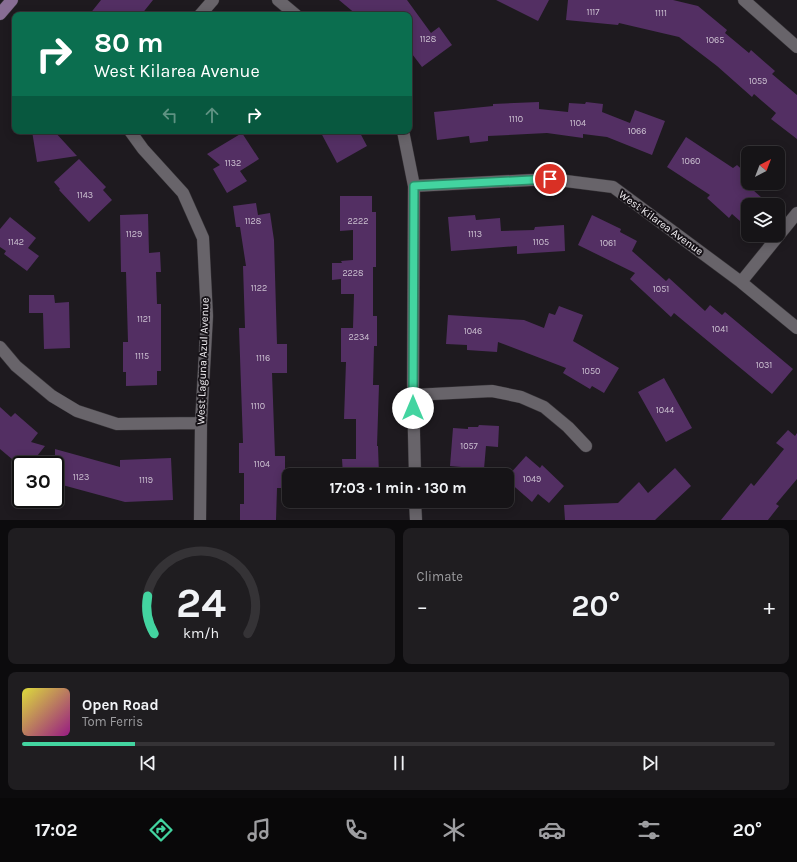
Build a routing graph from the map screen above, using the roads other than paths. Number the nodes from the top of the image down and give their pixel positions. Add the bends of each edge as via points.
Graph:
1 (12, 0) edge
2 (213, 0) edge
3 (278, 0) edge
4 (744, 0) edge
5 (203, 12) edge
6 (292, 12) edge
7 (0, 14) edge
8 (797, 47) edge
9 (132, 134) edge
10 (404, 134) edge
11 (414, 186) junction
12 (797, 213) edge
13 (741, 282) junction
14 (797, 328) edge
15 (0, 347) edge
16 (413, 395) junction
17 (201, 423) junction
18 (586, 446) dead end
19 (415, 468) edge
20 (415, 508) edge
21 (200, 520) edge
22 (416, 520) edge

1 - 7 main road
2 - 5 street
3 - 6 street
4 - 8 street
9 - 17 street, West Laguna Azul Avenue via 183,193 203,238 207,316
10 - 11 street
11 - 13 street, West Kilarea Avenue via 550,179 612,187
11 - 16 street
12 - 13 street
13 - 14 street, West Kilarea Avenue
15 - 17 street via 16,366 52,396 77,411 118,424
16 - 18 street via 492,391 521,397 544,407
16 - 19 street
17 - 21 street, West Laguna Azul Avenue
20 - 22 street

